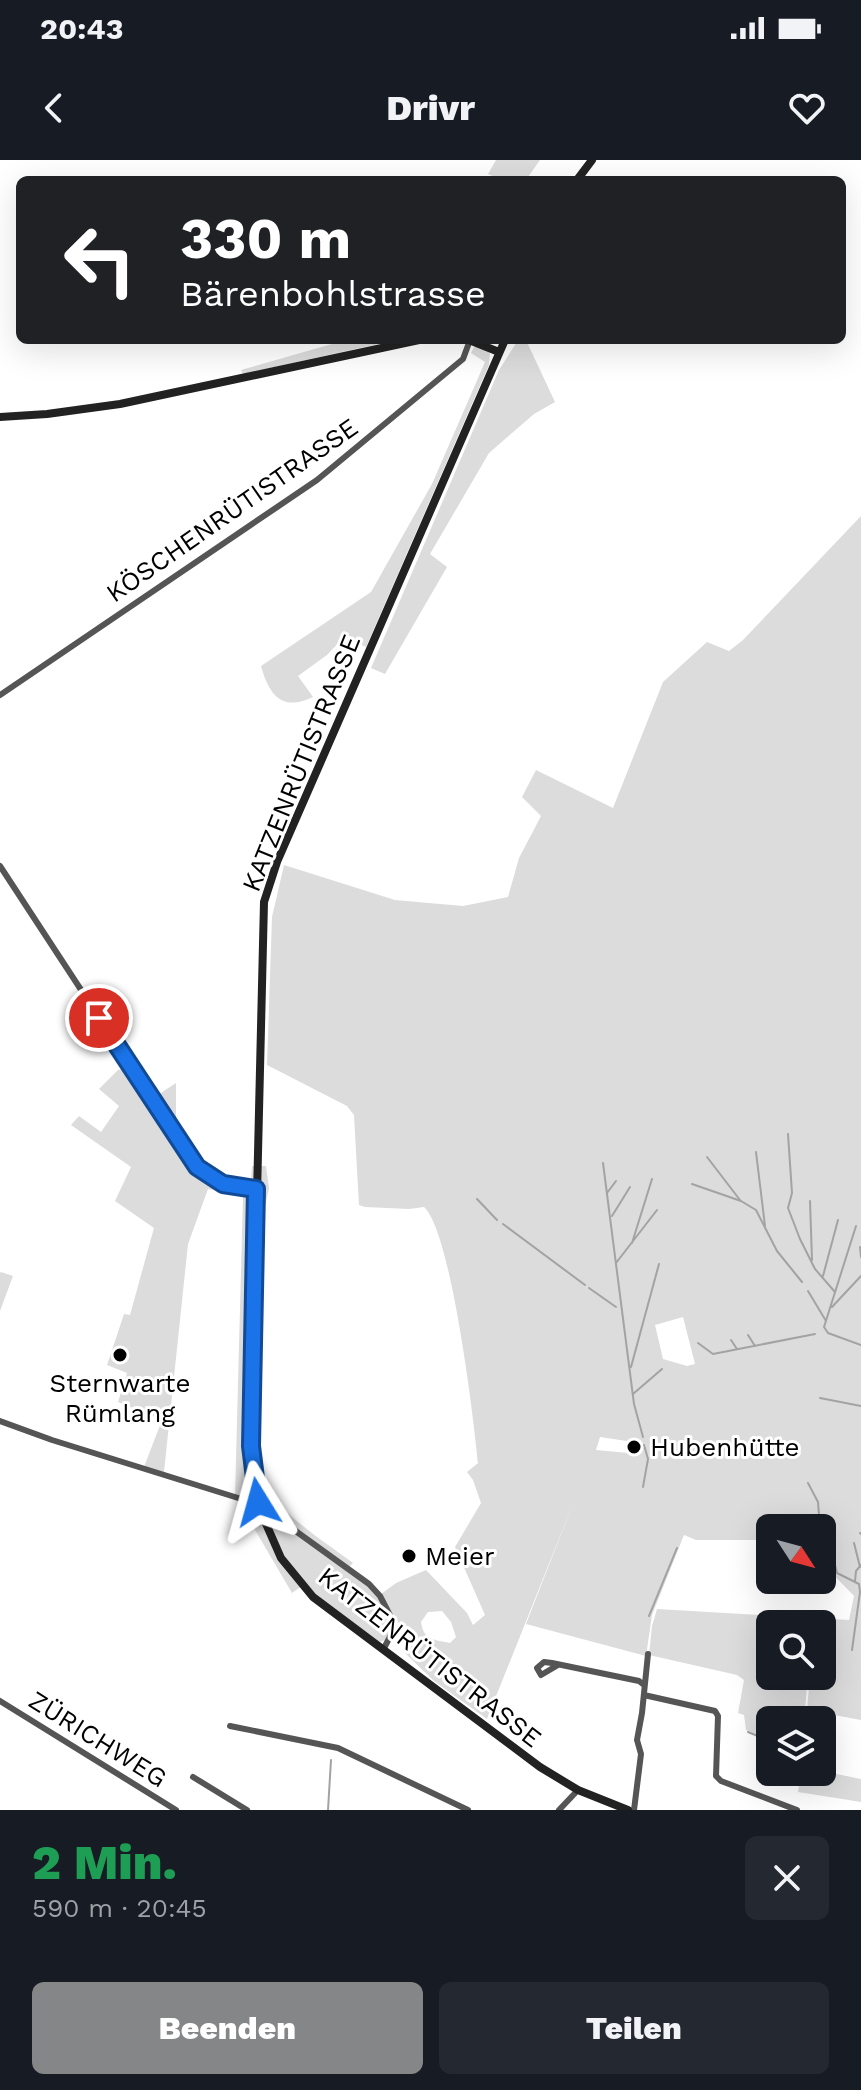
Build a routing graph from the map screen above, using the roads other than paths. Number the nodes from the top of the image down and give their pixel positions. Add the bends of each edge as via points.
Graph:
1 (400, 344) edge
2 (468, 344) edge
3 (479, 344) edge
4 (503, 344) edge
5 (499, 352) junction
6 (0, 417) edge
7 (0, 695) edge
8 (0, 866) edge
9 (256, 1189) junction
10 (0, 1421) edge
11 (259, 1506) junction
12 (383, 1650) junction
13 (648, 1654) dead end
14 (558, 1665) dead end
15 (644, 1685) junction
16 (644, 1695) junction
17 (0, 1701) edge
18 (230, 1726) dead end
19 (193, 1777) dead end
20 (578, 1790) junction
21 (176, 1810) edge
22 (247, 1810) edge
23 (468, 1810) edge
24 (559, 1810) edge
25 (631, 1810) edge
26 (797, 1810) edge

1 - 6 street via 120,404
2 - 7 street, KÖSCHENRÜTISTRASSE via 463,359 317,480
3 - 5 street
4 - 5 street, KATZENRÜTISTRASSE
5 - 9 street, KATZENRÜTISTRASSE via 270,880 262,916
8 - 9 street via 197,1167 223,1184
9 - 11 street, KATZENRÜTISTRASSE via 251,1446
10 - 11 street
11 - 12 street, KATZENRÜTISTRASSE via 277,1550 300,1583
11 - 12 street via 271,1509 375,1591 394,1623
12 - 20 street, KATZENRÜTISTRASSE
13 - 15 street
14 - 15 street
15 - 16 street
16 - 25 street
16 - 26 street via 715,1711 716,1776
17 - 21 street, ZÜRICHWEG
18 - 23 street via 338,1748
19 - 22 street
20 - 24 street
20 - 25 street, KATZENRÜTISTRASSE

